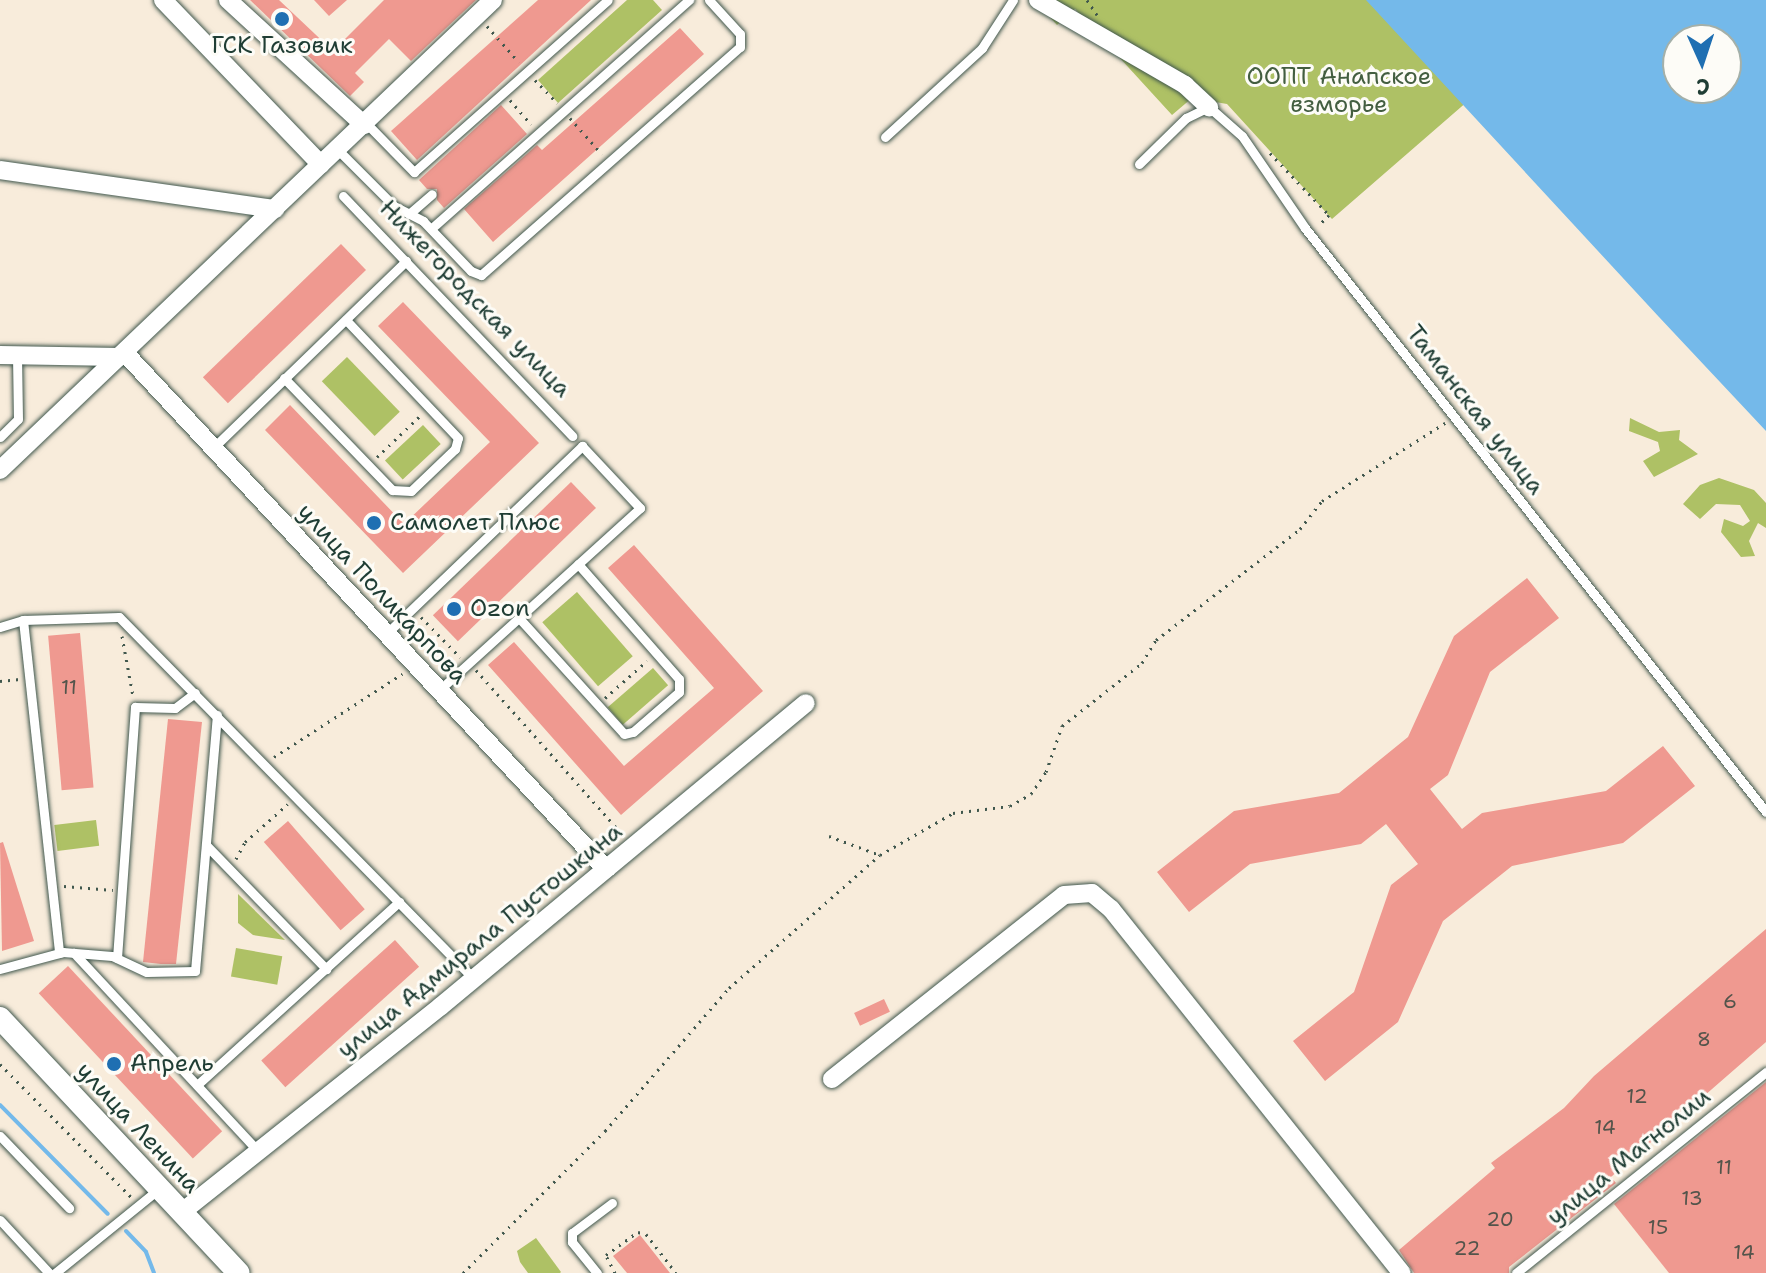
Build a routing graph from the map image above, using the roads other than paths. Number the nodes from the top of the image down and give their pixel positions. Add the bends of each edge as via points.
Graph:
1 (163, 0) edge
2 (228, 0) edge
3 (493, 0) edge
4 (608, 0) edge
5 (689, 0) edge
6 (709, 0) edge
7 (1013, 0) edge
8 (1038, 0) edge
9 (1209, 107) junction
10 (365, 124) junction
11 (885, 137) dead end
12 (338, 150) junction
13 (1139, 164) dead end
14 (321, 165) junction
15 (0, 170) edge
16 (432, 194) dead end
17 (343, 196) dead end
18 (275, 209) junction
19 (409, 214) junction
20 (432, 228) junction
21 (406, 261) junction
22 (346, 320) junction
23 (121, 355) junction
24 (8, 356) edge
25 (284, 378) junction
26 (572, 436) dead end
27 (0, 437) edge
28 (212, 448) junction
29 (0, 470) edge
30 (578, 564) junction
31 (519, 618) junction
32 (23, 620) junction
33 (0, 627) edge
34 (386, 634) junction
35 (439, 690) junction
36 (195, 693) junction
37 (806, 703) dead end
38 (217, 715) junction
39 (1766, 812) edge
40 (206, 845) junction
41 (606, 869) junction
42 (399, 902) junction
43 (59, 953) junction
44 (74, 953) junction
45 (117, 958) junction
46 (0, 969) edge
47 (326, 969) junction
48 (474, 979) junction
49 (0, 1018) edge
50 (1766, 1072) edge
51 (832, 1079) dead end
52 (197, 1085) junction
53 (0, 1136) edge
54 (258, 1151) junction
55 (160, 1188) junction
56 (612, 1203) dead end
57 (69, 1208) dead end
58 (182, 1212) junction
59 (0, 1220) edge
60 (49, 1273) edge
61 (55, 1273) edge
62 (239, 1273) edge
63 (597, 1273) edge
64 (1402, 1273) edge
65 (1516, 1273) edge

1 - 14 street
2 - 10 street
3 - 10 street
4 - 10 lane via 414,172
5 - 20 lane
6 - 20 lane via 743,44 481,275 471,271
7 - 11 lane via 982,48
8 - 9 street via 1185,85
9 - 13 lane via 1186,118
9 - 39 lane, Таманская улица via 1242,136 1305,228
10 - 12 street
12 - 14 street
12 - 19 lane
14 - 18 street
15 - 18 street
16 - 19 lane
17 - 21 lane, Нижегородская улица
18 - 23 street
19 - 20 lane
21 - 22 lane
21 - 26 lane, Нижегородская улица
22 - 25 lane
22 - 25 lane via 459,443 411,491 397,494
23 - 24 street
23 - 28 street, улица Поликарпова
23 - 29 street
24 - 27 lane via 18,419
25 - 28 lane
28 - 34 street, улица Поликарпова
30 - 31 lane
30 - 31 lane via 679,679 679,692 629,734
30 - 34 lane via 640,508 582,446
31 - 35 lane
32 - 33 lane
32 - 36 lane via 119,617
32 - 43 lane
34 - 35 street, улица Поликарпова
35 - 41 street, улица Поликарпова
36 - 38 lane
36 - 45 lane via 175,708 135,707
37 - 41 street, улица Адмирала Пустошкина
38 - 40 lane
38 - 42 lane
40 - 45 lane via 195,971 147,972
40 - 47 lane
41 - 48 street, улица Адмирала Пустошкина
42 - 47 lane
42 - 48 lane
43 - 44 lane
43 - 46 lane
44 - 45 lane
44 - 52 lane
47 - 52 lane
48 - 54 street, улица Адмирала Пустошкина
49 - 55 street, улица Ленина
50 - 65 lane, улица Магнолии
51 - 64 street via 1064,895 1092,893 1121,921
52 - 54 lane
53 - 57 lane
54 - 58 street, улица Адмирала Пустошкина
55 - 58 street, улица Ленина
55 - 61 lane
56 - 63 lane via 572,1233 572,1242
58 - 62 street, улица Ленина
59 - 60 lane

